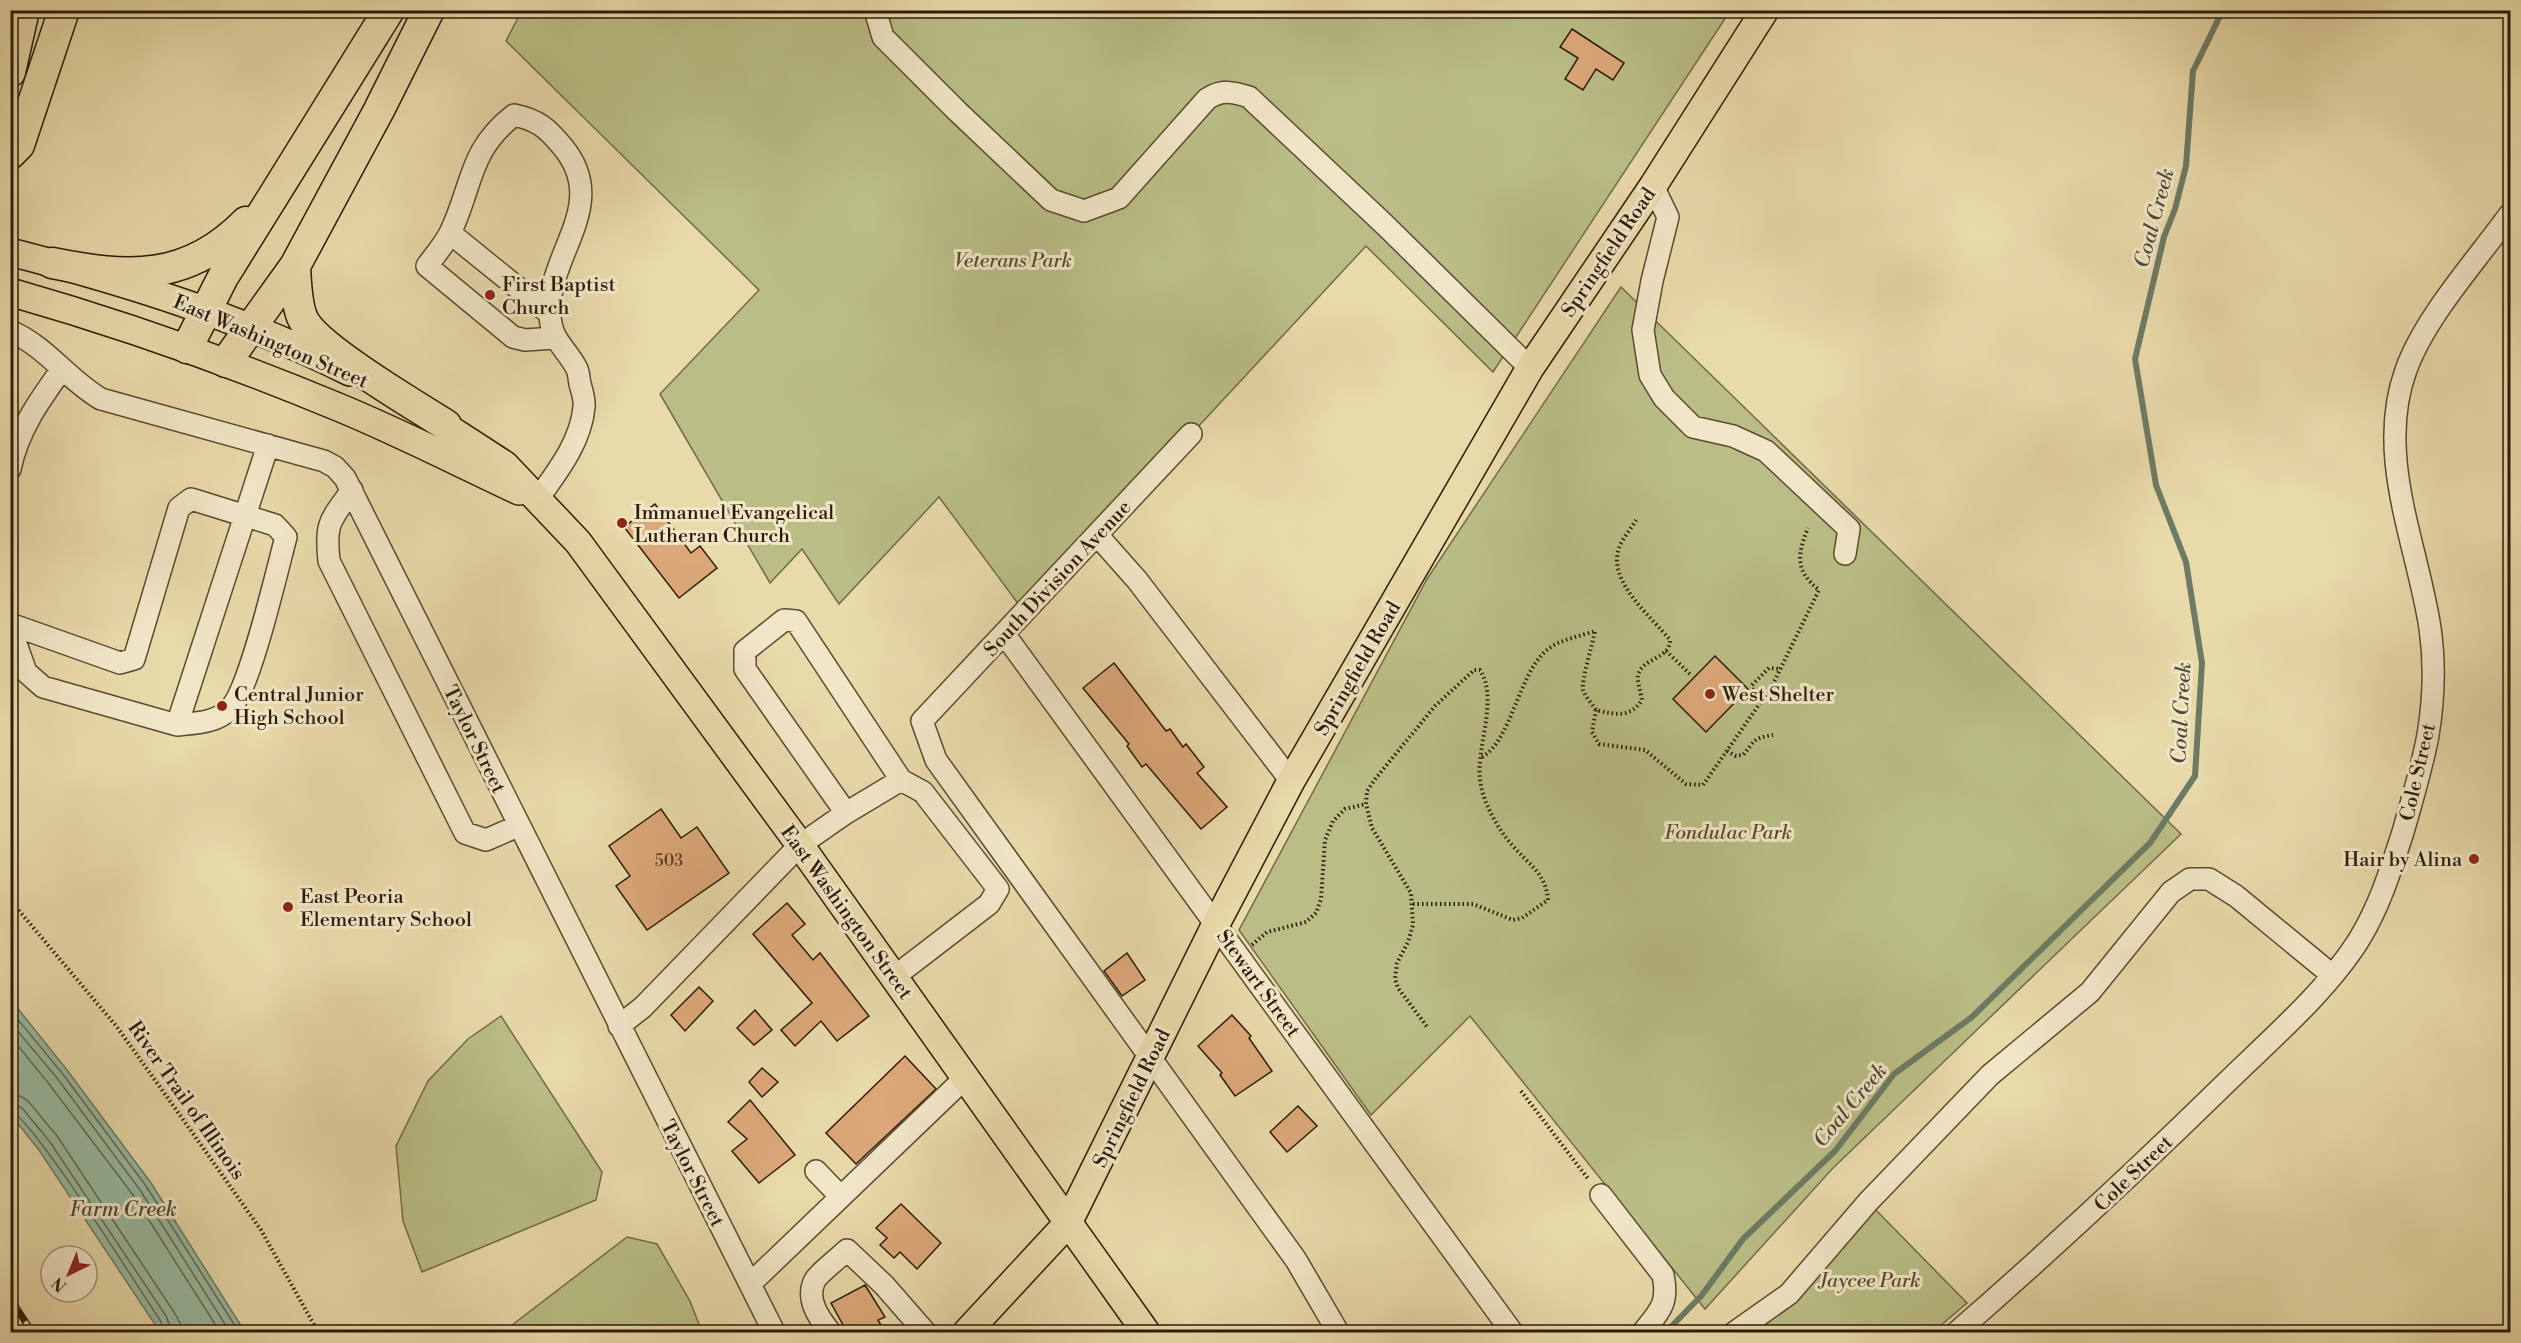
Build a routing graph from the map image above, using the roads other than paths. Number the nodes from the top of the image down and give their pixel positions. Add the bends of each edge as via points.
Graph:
1 (24, 10) edge
2 (64, 10) edge
3 (389, 10) edge
4 (429, 10) edge
5 (875, 10) edge
6 (1765, 10) edge
7 (10, 72) edge
8 (10, 154) edge
9 (297, 156) junction
10 (1653, 186) junction
11 (2511, 214) edge
12 (450, 233) junction
13 (10, 252) edge
14 (51, 262) junction
15 (295, 266) junction
16 (10, 292) edge
17 (205, 310) junction
18 (550, 314) junction
19 (250, 328) junction
20 (10, 331) edge
21 (555, 338) junction
22 (187, 348) junction
23 (226, 362) junction
24 (1530, 368) junction
25 (62, 369) junction
26 (446, 425) junction
27 (1191, 434) dead end
28 (268, 445) junction
29 (10, 469) edge
30 (352, 490) junction
31 (537, 500) junction
32 (245, 516) junction
33 (1098, 536) junction
34 (1845, 554) dead end
35 (10, 626) edge
36 (1005, 635) junction
37 (177, 725) junction
38 (901, 780) junction
39 (1291, 781) junction
40 (846, 813) junction
41 (518, 826) junction
42 (800, 845) junction
43 (1216, 924) junction
44 (2332, 975) junction
45 (894, 977) junction
46 (619, 1026) junction
47 (1150, 1059) junction
48 (966, 1077) junction
49 (816, 1171) dead end
50 (1601, 1195) road end
51 (840, 1196) junction
52 (1068, 1223) junction
53 (750, 1284) junction
54 (774, 1332) edge
55 (830, 1332) edge
56 (925, 1332) edge
57 (967, 1332) edge
58 (1146, 1332) edge
59 (1338, 1332) edge
60 (1512, 1332) edge
61 (1643, 1332) edge
62 (1735, 1332) edge
63 (1957, 1332) edge

1 - 7 highway
2 - 8 highway via 19,145
3 - 9 highway
4 - 15 highway
5 - 24 street via 883,37 957,111 1052,200 1084,212 1119,198 1207,99 1218,92 1249,98
6 - 10 main road, Springfield Road
9 - 14 highway via 240,229 193,262 155,272 126,274
9 - 17 highway
10 - 24 main road, Springfield Road
10 - 34 street via 1668,218 1643,330 1650,375 1664,398 1693,427 1733,436 1766,451 1849,529
11 - 44 street, Cole Street via 2419,342 2398,395 2393,445 2429,625 2433,655 2430,722 2418,782 2380,901 2359,940
12 - 18 street
12 - 18 street via 480,151 514,115 533,119 570,155 580,178 583,200 553,288
12 - 21 street via 427,266 513,337
13 - 14 main road, East Washington Street
14 - 17 main road, East Washington Street
15 - 19 highway
15 - 26 highway via 302,318 317,337
16 - 22 main road, East Washington Street
17 - 19 main road, East Washington Street
17 - 22 highway
18 - 21 street
19 - 23 highway
19 - 26 main road, East Washington Street via 340,367
20 - 25 street, Taylor Street via 24,336
21 - 31 street via 577,368 584,405 578,435
22 - 23 main road, East Washington Street
23 - 31 main road, East Washington Street via 339,407
24 - 39 main road, Springfield Road
25 - 28 street, Taylor Street via 83,389 101,399
25 - 29 street via 28,417
26 - 31 main road, East Washington Street via 505,465
27 - 33 street, South Division Avenue
28 - 30 street, Taylor Street via 324,461 335,467
28 - 32 street
30 - 41 street, Taylor Street
30 - 41 street via 326,534 329,561 465,833 486,840
31 - 42 main road, East Washington Street via 578,542
32 - 35 street via 191,499 178,508 134,658 120,663
32 - 37 street
32 - 37 street via 275,525 286,537 245,680 230,709 209,722
33 - 36 street, South Division Avenue
33 - 39 street via 1137,580
35 - 37 street via 26,672 43,687
36 - 43 street, Stewart Street
36 - 47 street, South Division Avenue via 922,721 936,760
38 - 40 street
38 - 40 street via 796,621 784,620 745,651 745,669
38 - 45 street via 922,792 998,890 989,904
39 - 43 main road, Springfield Road
40 - 42 street
41 - 46 street, Taylor Street
42 - 45 main road, East Washington Street
42 - 46 street
43 - 47 main road, Springfield Road
43 - 60 street, Stewart Street
44 - 62 street via 2236,896 2209,879 2190,879 2171,892 2090,992 1982,1083 1868,1202 1789,1294
44 - 63 street, Cole Street via 2122,1184
45 - 48 main road, East Washington Street
46 - 53 street, Taylor Street
47 - 52 main road, Springfield Road
47 - 59 street via 1296,1260
48 - 51 street
48 - 52 main road, East Washington Street
49 - 51 street
50 - 61 street via 1663,1275 1663,1307
51 - 53 street
52 - 57 main road, Springfield Road
52 - 58 main road, East Washington Street
53 - 54 street, Taylor Street
55 - 56 street via 815,1313 815,1279 847,1250

